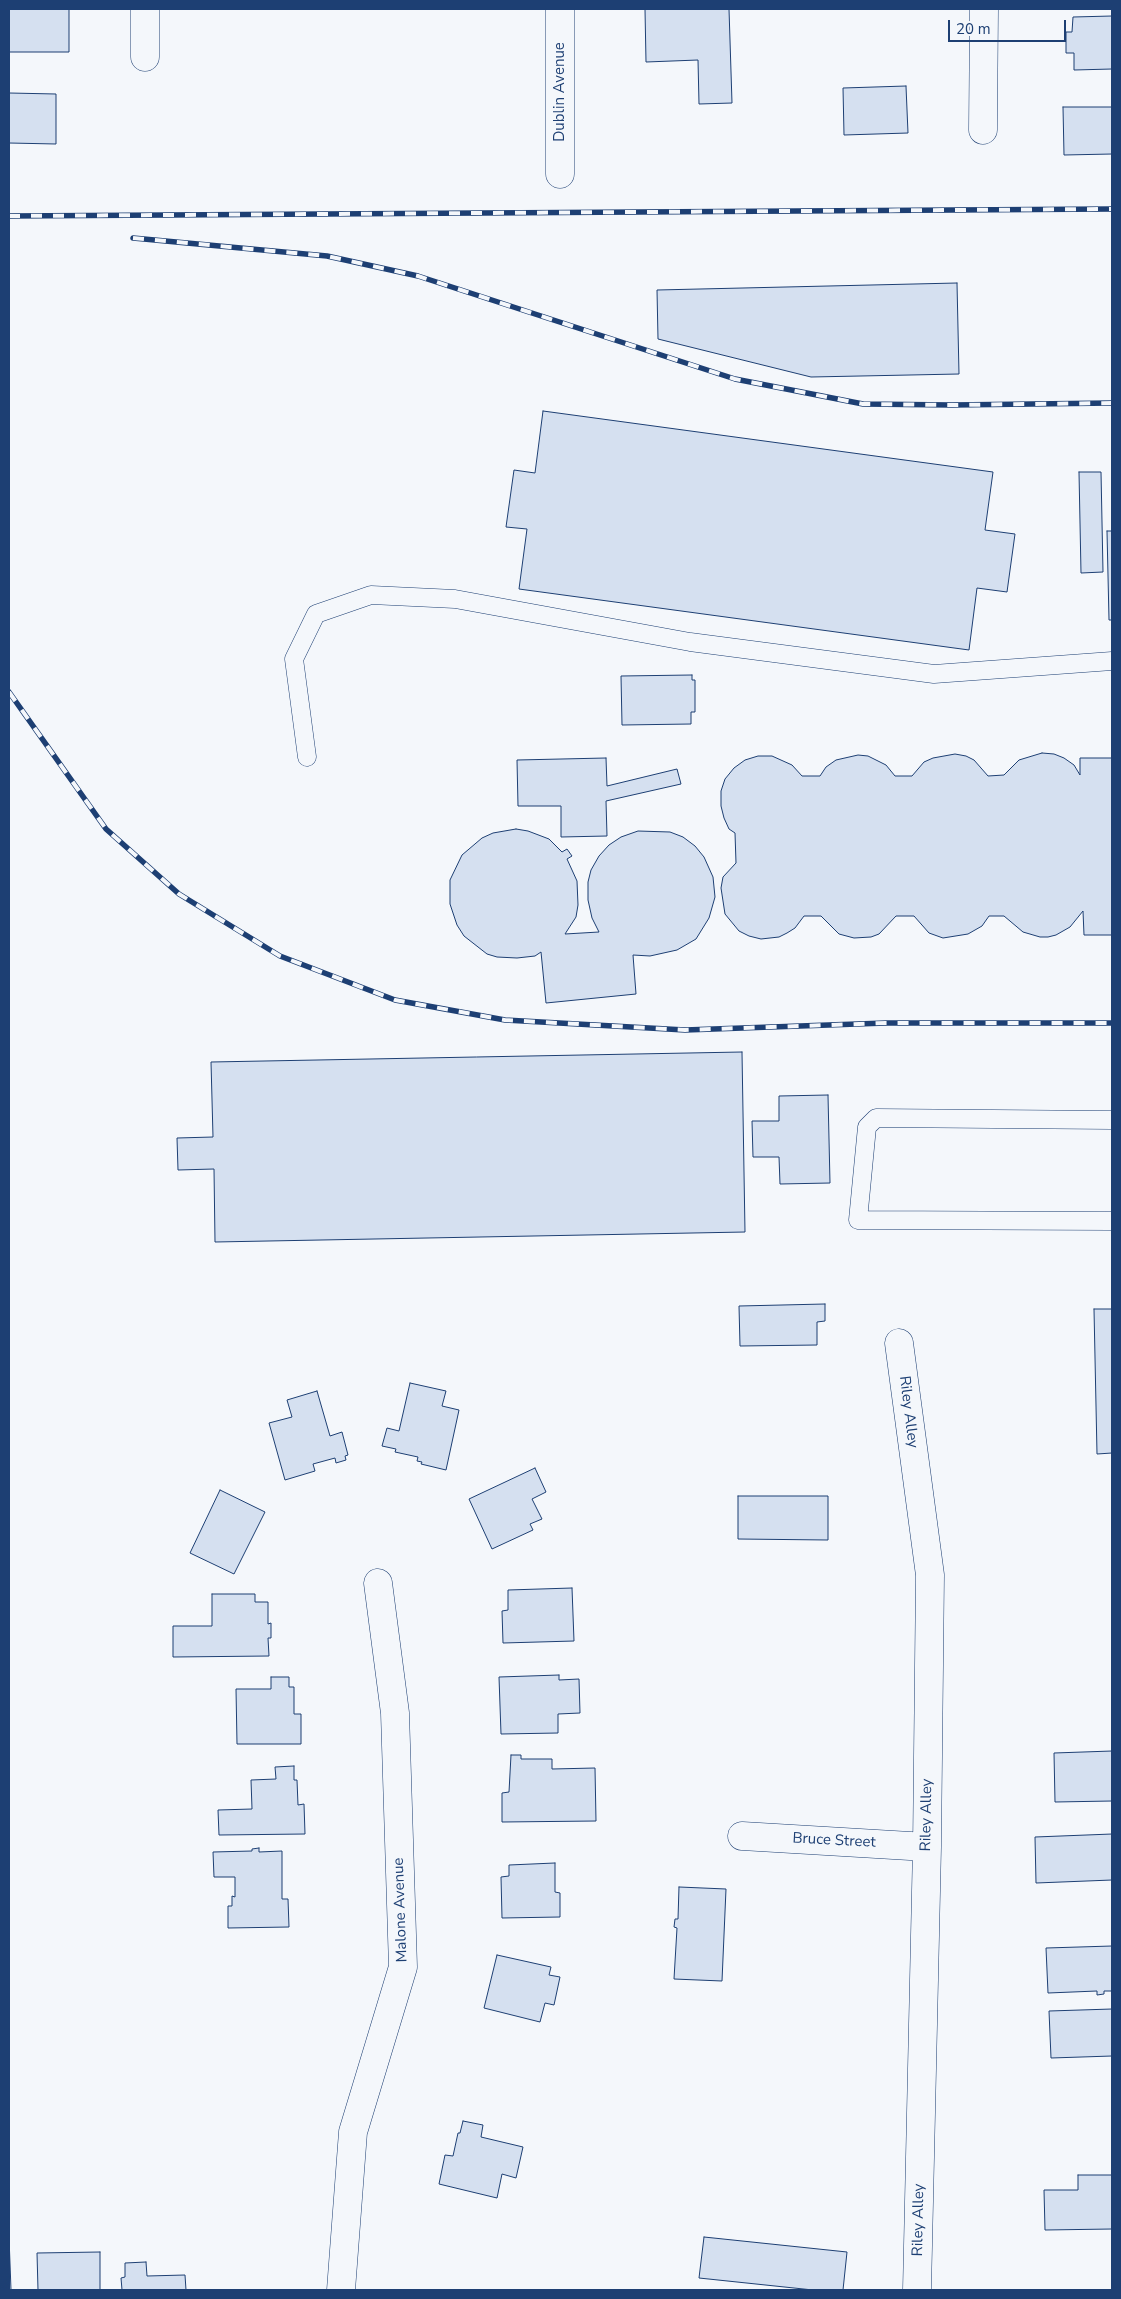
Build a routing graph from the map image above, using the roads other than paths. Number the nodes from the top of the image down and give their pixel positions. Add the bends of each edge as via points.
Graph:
1 (145, 9) edge
2 (560, 9) edge
3 (984, 9) edge
4 (145, 57) dead end
5 (983, 130) dead end
6 (560, 174) dead end
7 (1112, 661) edge
8 (307, 757) dead end
9 (1112, 1120) edge
10 (1112, 1221) edge
11 (899, 1342) dead end
12 (378, 1583) dead end
13 (742, 1836) dead end
14 (927, 1847) junction
15 (341, 2290) edge
16 (917, 2290) edge

1 - 4 street
2 - 6 street, Dublin Avenue
3 - 5 street
7 - 8 lane via 934,674 690,642 455,599 371,595 316,614 294,659
9 - 10 lane via 876,1118 867,1127 858,1220
11 - 14 street, Riley Alley via 930,1575
12 - 15 street, Malone Avenue via 394,1713 403,1967 353,2132
13 - 14 street, Bruce Street
14 - 16 street, Riley Alley

